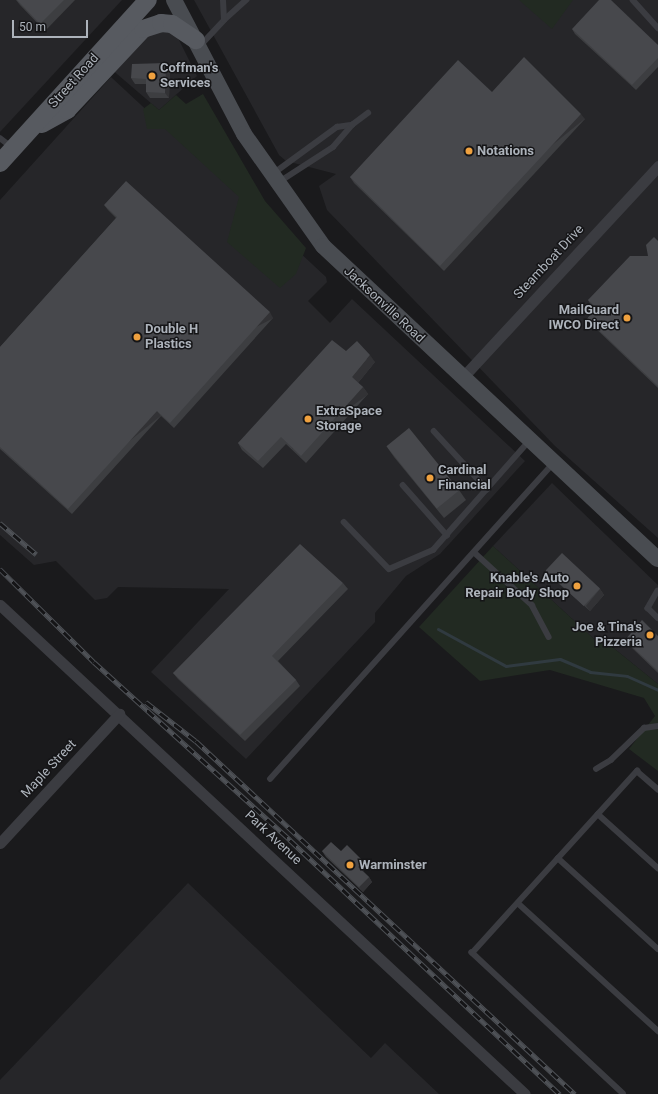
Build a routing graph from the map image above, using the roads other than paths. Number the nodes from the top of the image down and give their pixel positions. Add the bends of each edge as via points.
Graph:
1 (148, 0) edge
2 (174, 0) edge
3 (223, 0) edge
4 (246, 0) edge
5 (633, 0) edge
6 (224, 20) junction
7 (658, 28) edge
8 (198, 43) junction
9 (368, 113) dead end
10 (352, 125) junction
11 (29, 132) junction
12 (7, 143) edge
13 (0, 163) edge
14 (658, 166) edge
15 (273, 180) junction
16 (462, 378) junction
17 (434, 431) dead end
18 (529, 441) junction
19 (554, 463) junction
20 (403, 485) dead end
21 (487, 489) junction
22 (344, 522) dead end
23 (447, 535) junction
24 (474, 552) junction
25 (657, 555) edge
26 (658, 591) edge
27 (2, 611) edge
28 (658, 618) edge
29 (549, 637) dead end
30 (119, 714) junction
31 (658, 726) edge
32 (596, 769) dead end
33 (270, 779) dead end
34 (658, 789) edge
35 (598, 814) junction
36 (0, 843) edge
37 (558, 858) junction
38 (657, 864) edge
39 (518, 903) junction
40 (658, 949) edge
41 (658, 1031) edge
42 (525, 1094) edge
43 (623, 1094) edge

1 - 11 main road, Street Road
2 - 8 main road, Jacksonville Road
3 - 6 lane
4 - 6 lane
5 - 7 lane
6 - 8 lane
8 - 11 main road via 172,24 161,23 143,29 67,110
8 - 15 main road, Jacksonville Road via 234,116
9 - 10 lane
10 - 15 lane via 333,147
10 - 15 lane via 337,127 282,164
11 - 12 main road, Street Road
12 - 13 main road, Street Road
14 - 16 street, Steamboat Drive
15 - 16 main road, Jacksonville Road via 323,246
16 - 18 main road, Jacksonville Road
17 - 21 lane
18 - 19 main road, Jacksonville Road
18 - 21 lane
19 - 24 lane
19 - 25 main road, Jacksonville Road
20 - 23 lane
21 - 23 lane
22 - 23 lane via 389,569 433,550
24 - 29 lane via 532,605
24 - 33 lane
26 - 28 lane via 648,608
27 - 30 street, Park Avenue
30 - 36 street, Maple Street
30 - 42 street, Park Avenue
31 - 32 lane via 644,728 611,760
34 - 35 lane via 637,771
35 - 37 lane
35 - 38 lane
37 - 39 lane
37 - 40 lane
39 - 41 lane
39 - 43 lane via 472,952

